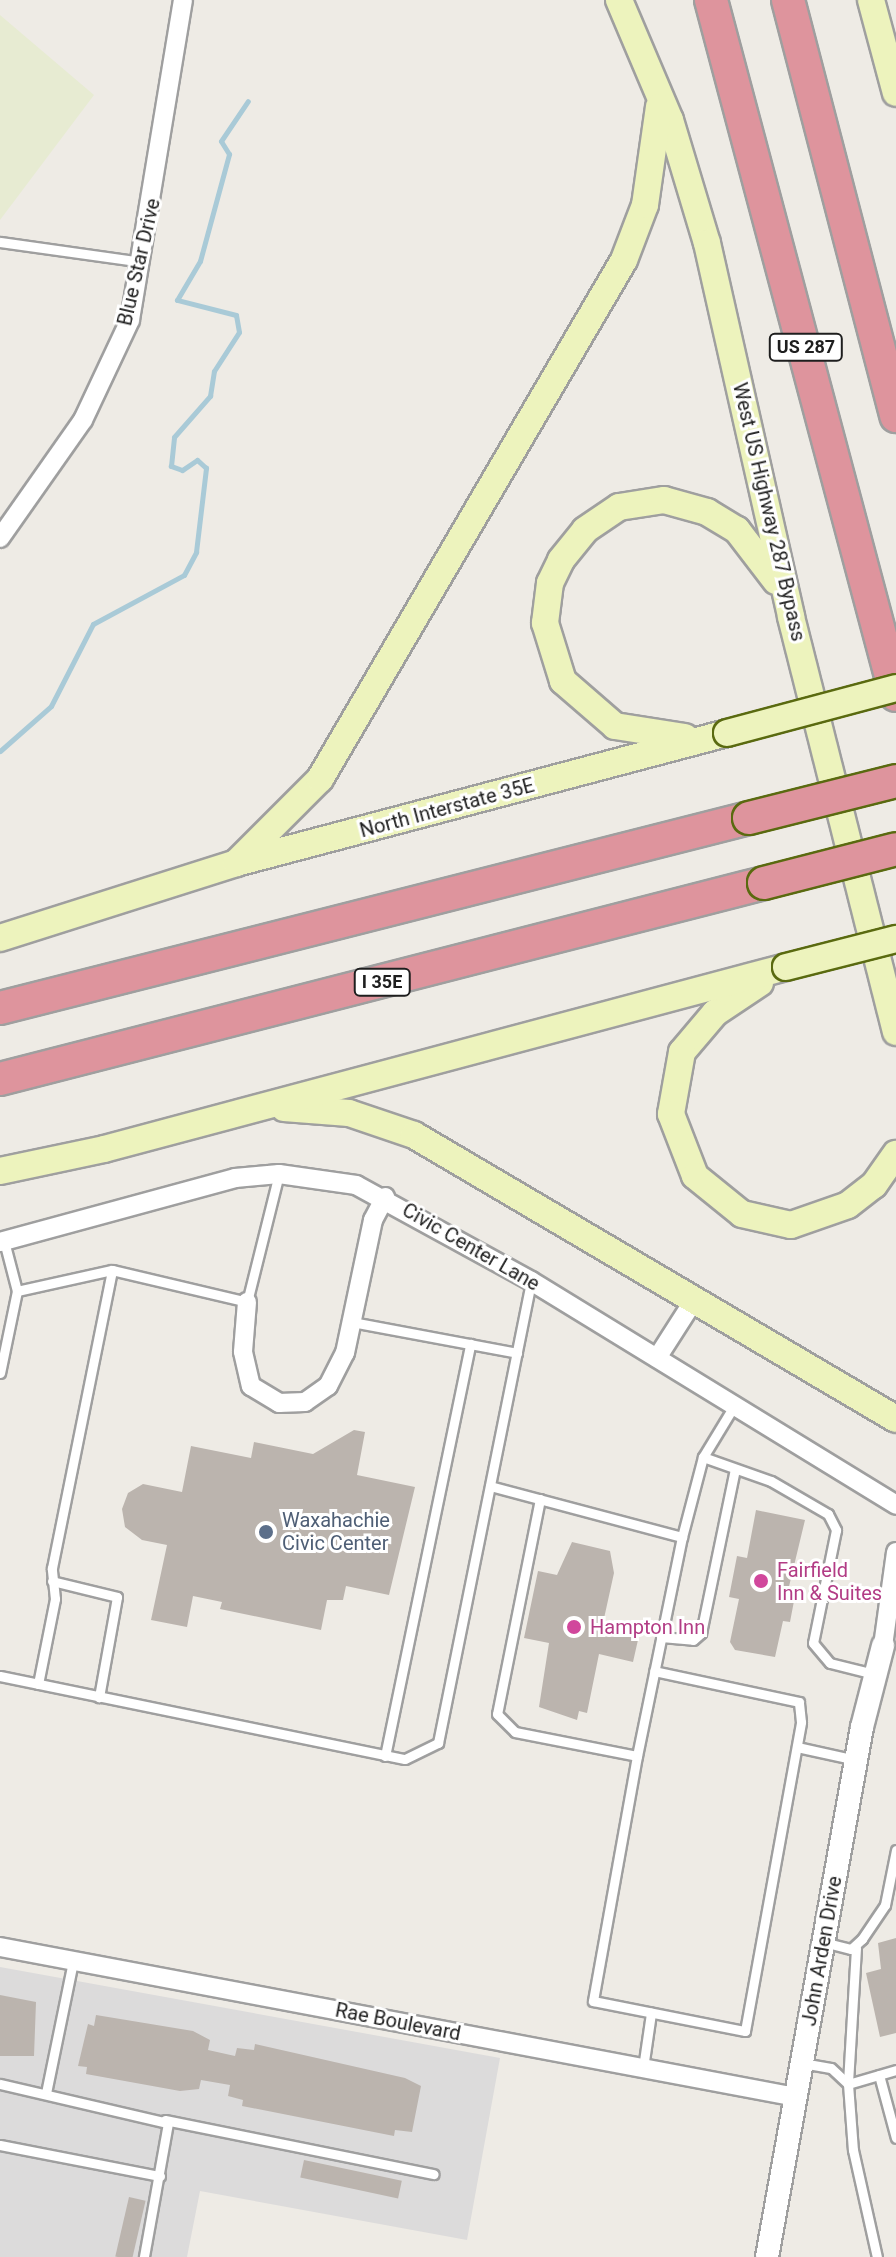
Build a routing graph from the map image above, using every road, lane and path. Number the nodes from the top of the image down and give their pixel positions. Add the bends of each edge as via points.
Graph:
1 (183, 0) edge
2 (619, 0) edge
3 (711, 0) edge
4 (788, 0) edge
5 (871, 0) edge
6 (894, 81) edge
7 (659, 91) junction
8 (0, 242) edge
9 (143, 262) junction
10 (896, 416) edge
11 (0, 538) edge
12 (791, 617) junction
13 (896, 688) edge
14 (896, 695) edge
15 (717, 735) junction
16 (896, 781) edge
17 (896, 849) edge
18 (236, 863) junction
19 (0, 938) edge
20 (896, 939) edge
21 (786, 967) junction
22 (0, 1008) edge
23 (896, 1032) edge
24 (0, 1079) edge
25 (257, 1106) junction
26 (896, 1154) edge
27 (0, 1171) edge
28 (279, 1174) junction
29 (385, 1197) junction
30 (2, 1242) edge
31 (112, 1270) junction
32 (531, 1281) junction
33 (17, 1291) junction
34 (696, 1297) junction
35 (247, 1302) junction
36 (352, 1322) junction
37 (470, 1344) junction
38 (517, 1353) junction
39 (657, 1358) junction
40 (0, 1373) edge
41 (734, 1405) junction
42 (896, 1419) edge
43 (703, 1457) junction
44 (735, 1469) junction
45 (490, 1486) junction
46 (540, 1499) junction
47 (896, 1505) edge
48 (682, 1537) junction
49 (896, 1552) edge
50 (52, 1581) junction
51 (661, 1637) junction
52 (883, 1646) joint
53 (654, 1671) junction
54 (874, 1674) junction
55 (0, 1676) edge
56 (38, 1684) junction
57 (99, 1697) junction
58 (797, 1747) junction
59 (385, 1756) junction
60 (637, 1756) junction
61 (856, 1760) junction
62 (896, 1850) edge
63 (823, 1942) junction
64 (0, 1947) edge
65 (856, 1948) junction
66 (73, 1961) junction
67 (651, 2013) junction
68 (802, 2063) junction
69 (643, 2068) junction
70 (896, 2070) edge
71 (879, 2075) junction
72 (0, 2084) edge
73 (848, 2084) junction
74 (46, 2093) junction
75 (796, 2097) junction
76 (892, 2107) edge
77 (165, 2120) junction
78 (896, 2138) edge
79 (0, 2145) edge
80 (434, 2174) dead end
81 (160, 2176) junction
82 (144, 2257) edge
83 (767, 2257) edge
84 (877, 2257) edge

1 - 9 street, Blue Star Drive
2 - 7 main road, West US Highway 287 Bypass
3 - 14 highway, US 287
4 - 10 highway
5 - 6 main road
7 - 12 main road, West US Highway 287 Bypass via 711,257
7 - 18 main road via 645,205 624,260 320,779
8 - 9 lane
9 - 11 street, Blue Star Drive via 130,320 83,420
12 - 15 main road via 773,576 748,541 707,512 677,502 619,507 585,530 561,560 550,583 545,623 563,681 602,718 629,732
12 - 23 main road, West US Highway 287 Bypass
13 - 15 main road, North Interstate 35E, bridge
15 - 18 main road, North Interstate 35E
16 - 22 highway, bridge
17 - 24 highway, I 35E, bridge
18 - 19 main road, North Interstate 35E
20 - 21 main road, bridge
21 - 25 main road
21 - 26 main road via 726,1004 682,1052 670,1106 686,1162 742,1214 791,1225 848,1205 874,1185
25 - 27 main road
25 - 34 main road via 349,1113 414,1135
28 - 29 street, Civic Center Lane via 324,1177
28 - 30 street, Civic Center Lane via 235,1178
28 - 35 lane
29 - 32 street, Civic Center Lane
29 - 36 street via 373,1220
30 - 33 lane
31 - 33 lane
31 - 35 lane
31 - 50 lane
32 - 38 lane
32 - 39 street, Civic Center Lane
33 - 40 lane
34 - 39 street
34 - 42 main road
35 - 36 street via 243,1352 251,1386 279,1403 305,1402 328,1386
36 - 37 lane
37 - 38 lane
37 - 59 lane
38 - 45 lane
39 - 41 street, Civic Center Lane
41 - 43 lane
41 - 47 street, Civic Center Lane
43 - 44 lane
43 - 48 lane
44 - 51 lane via 701,1633 693,1640
44 - 54 lane via 771,1481 828,1514 836,1530 813,1643 830,1663
45 - 46 lane
45 - 59 lane via 438,1743 405,1759
46 - 48 lane
46 - 60 lane via 497,1714 515,1732
48 - 51 lane
49 - 52 street
50 - 56 lane via 55,1599
50 - 57 lane via 117,1597
51 - 53 lane
52 - 54 street, John Arden Drive
53 - 58 lane via 799,1702
53 - 60 lane
54 - 61 street, John Arden Drive
55 - 56 lane
56 - 57 lane
57 - 59 lane
58 - 61 lane
58 - 67 lane via 745,2031
60 - 67 lane via 593,2001
61 - 63 street, John Arden Drive
62 - 65 lane via 885,1905
63 - 65 lane
63 - 68 street, John Arden Drive
64 - 66 street, Rae Boulevard
65 - 73 lane
66 - 69 street, Rae Boulevard
66 - 74 lane
67 - 69 lane
68 - 73 lane via 831,2068
68 - 75 street, John Arden Drive
69 - 75 street, Rae Boulevard
70 - 71 lane
71 - 73 lane
71 - 76 lane
72 - 74 lane
73 - 84 lane via 853,2150
74 - 77 lane
75 - 83 street, John Arden Drive
76 - 78 lane
77 - 80 lane
77 - 81 lane via 170,2132
79 - 81 lane
81 - 82 lane

